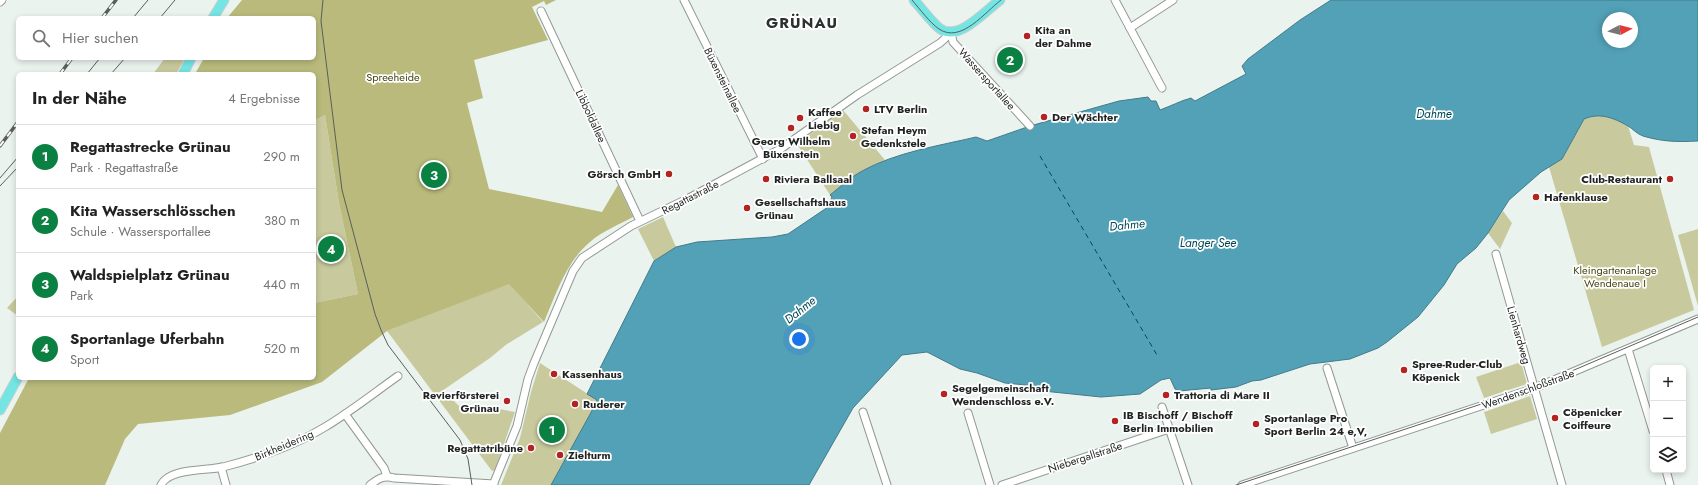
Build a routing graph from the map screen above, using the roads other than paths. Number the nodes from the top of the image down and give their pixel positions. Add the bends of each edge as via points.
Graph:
1 (224, 0) edge
2 (684, 0) edge
3 (914, 0) edge
4 (1000, 0) edge
5 (1115, 0) edge
6 (1173, 0) edge
7 (541, 11) dead end
8 (214, 16) edge
9 (1130, 28) junction
10 (951, 33) junction
11 (190, 60) edge
12 (184, 72) edge
13 (1162, 88) dead end
14 (1030, 126) dead end
15 (763, 160) junction
16 (640, 221) junction
17 (1496, 254) dead end
18 (1698, 319) edge
19 (1628, 349) junction
20 (1327, 368) dead end
21 (398, 376) dead end
22 (16, 380) edge
23 (1535, 388) junction
24 (1162, 407) dead end
25 (0, 410) edge
26 (863, 412) dead end
27 (968, 413) dead end
28 (345, 414) junction
29 (1650, 421) edge
30 (1169, 429) junction
31 (1354, 448) junction
32 (221, 467) junction
33 (1667, 473) edge
34 (387, 476) junction
35 (161, 485) edge
36 (226, 485) edge
37 (370, 485) edge
38 (493, 485) edge
39 (887, 485) edge
40 (990, 485) edge
41 (1002, 485) edge
42 (1188, 485) edge
43 (1242, 485) edge
44 (1562, 485) edge
45 (1670, 485) edge

1 - 8 main road
2 - 15 street, Büxensteinallee
3 - 10 main road, Wassersportallee via 940,28
4 - 10 main road, Regattastraße via 962,30
5 - 9 street
6 - 9 street
7 - 16 street, Libboldallee
9 - 13 street
10 - 14 street, Wassersportallee via 953,42
10 - 15 street, Regattastraße via 940,43 857,95
11 - 12 main road
15 - 16 street, Regattastraße
16 - 38 street, Regattastraße via 582,258 573,271 528,379 517,426
17 - 23 street, Lienhardweg
18 - 19 street, Wendenschloßstraße
19 - 23 street, Wendenschloßstraße
19 - 29 street
20 - 31 street
21 - 28 street, Birkheidering
22 - 25 main road
23 - 31 street, Wendenschloßstraße
23 - 44 street, Lienhardweg
24 - 30 street
26 - 39 street
27 - 40 street
28 - 32 street, Birkheidering via 285,446
28 - 34 street via 384,468
30 - 41 street, Niebergallstraße
30 - 42 street
31 - 43 street, Wendenschloßstraße
32 - 35 street, Birkheidering via 172,474 163,480
32 - 36 street
33 - 45 street
34 - 37 street
34 - 38 street

